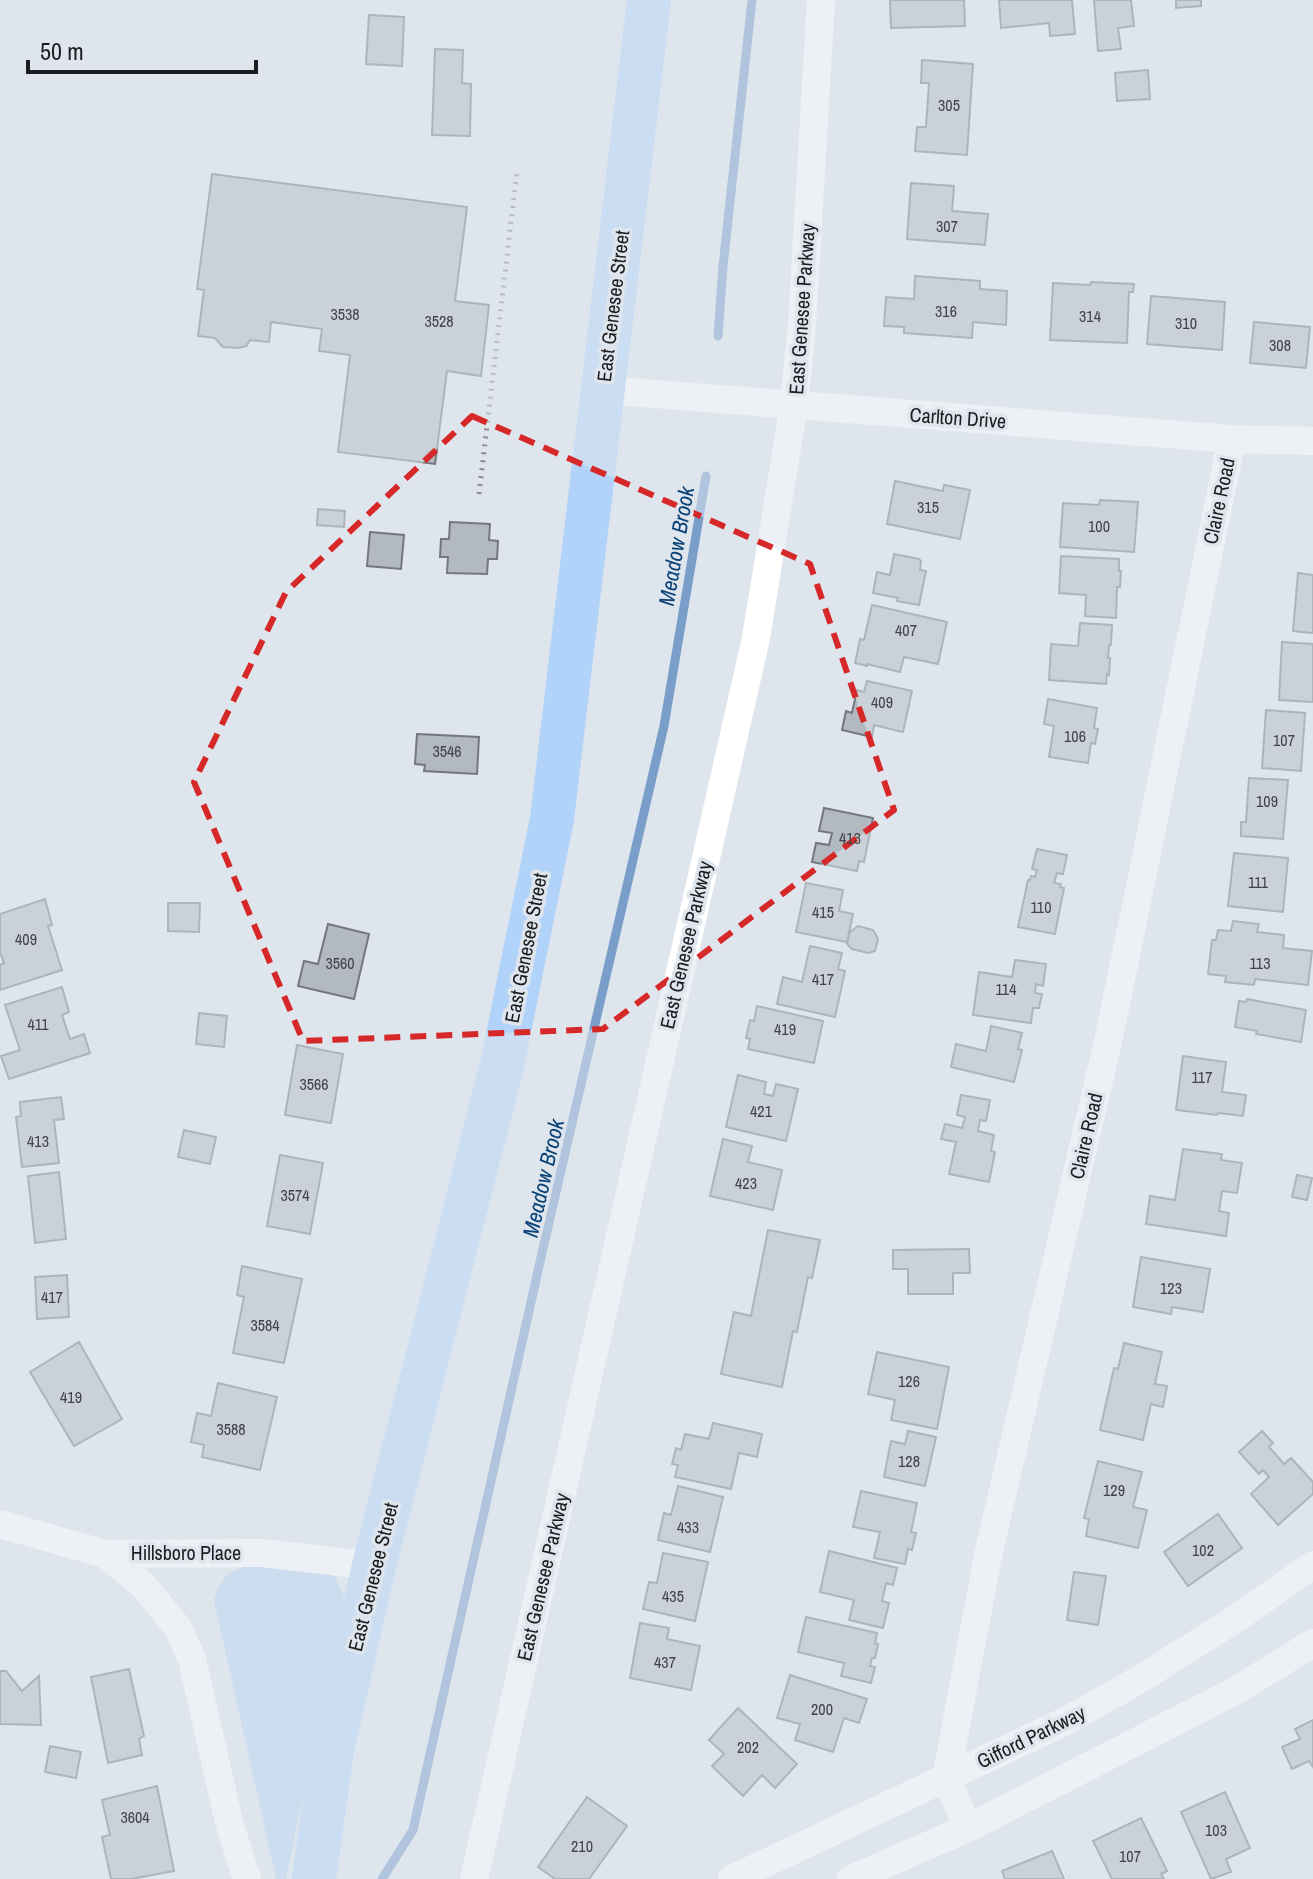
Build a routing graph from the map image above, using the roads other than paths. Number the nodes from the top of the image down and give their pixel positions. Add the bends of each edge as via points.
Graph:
1 (649, 0) edge
2 (821, 0) edge
3 (603, 390) junction
4 (794, 405) junction
5 (1232, 439) junction
6 (1313, 441) edge
7 (0, 1524) edge
8 (105, 1554) junction
9 (1313, 1565) edge
10 (374, 1566) junction
11 (1313, 1643) edge
12 (946, 1778) junction
13 (968, 1828) junction
14 (247, 1879) edge
15 (314, 1879) edge
16 (474, 1879) edge
17 (732, 1879) edge
18 (851, 1879) edge

1 - 3 main road, East Genesee Street
2 - 4 street, East Genesee Parkway
3 - 4 street, Carlton Drive
3 - 10 main road, East Genesee Street via 552,819 502,1065
4 - 5 street, Carlton Drive
4 - 16 street, East Genesee Parkway via 756,638
5 - 6 street, Carlton Drive
5 - 12 street, Claire Road via 1109,1037 989,1551
7 - 8 street, Hillsboro Place
8 - 10 street, Hillsboro Place via 262,1553
8 - 14 street via 143,1585 178,1628 192,1659
9 - 12 street, Gifford Parkway via 1137,1681
10 - 15 main road, East Genesee Street via 332,1750
11 - 13 street via 1237,1690
12 - 13 street
12 - 17 street, Gifford Parkway
13 - 18 street

